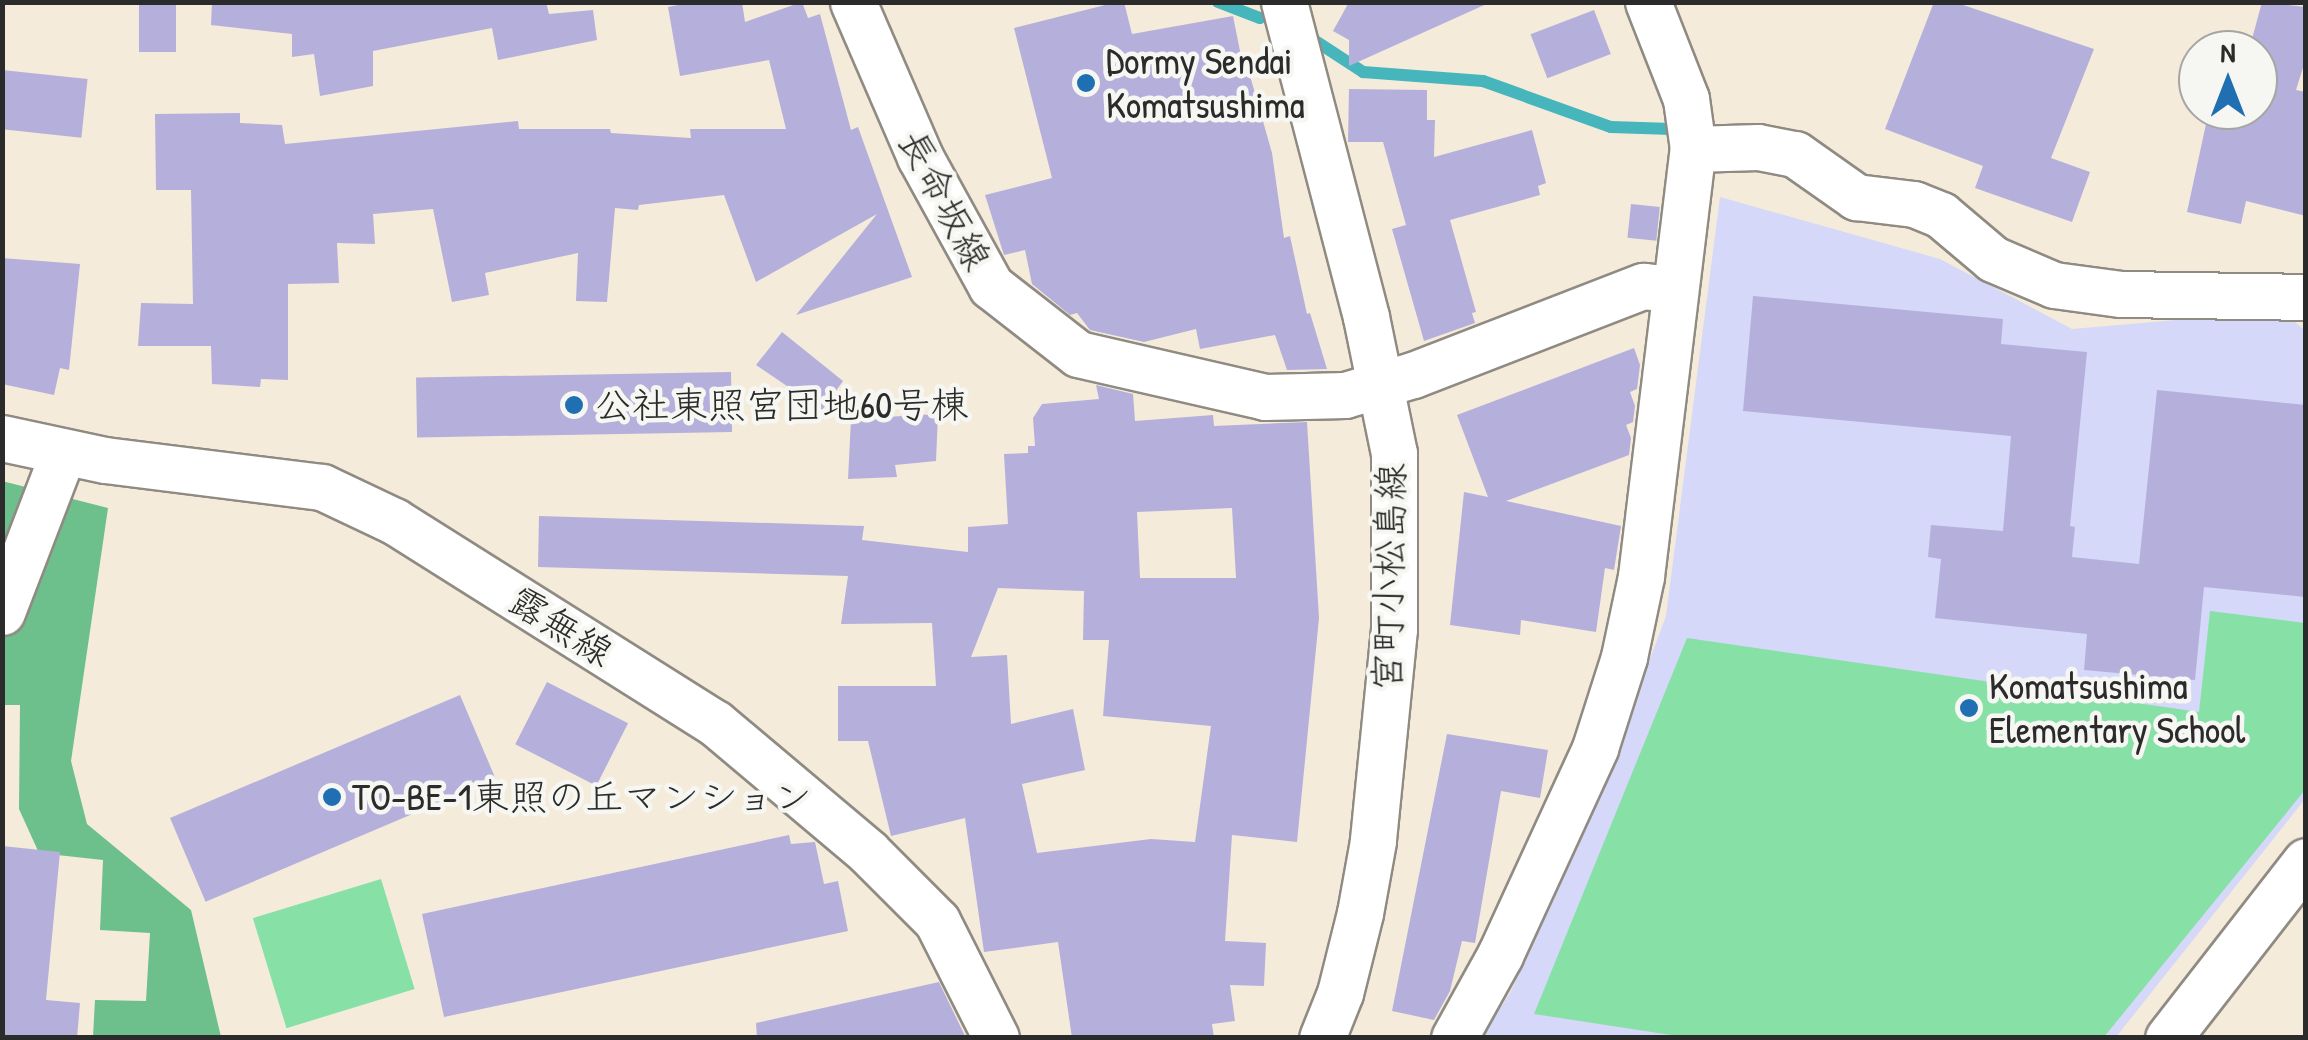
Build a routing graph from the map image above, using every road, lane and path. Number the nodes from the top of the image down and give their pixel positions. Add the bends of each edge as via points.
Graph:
1 (853, 2) edge
2 (1284, 2) edge
3 (1648, 2) edge
4 (1693, 150) junction
5 (1674, 289) junction
6 (2306, 298) edge
7 (1382, 384) junction
8 (2, 438) edge
9 (63, 453) junction
10 (2, 612) edge
11 (2306, 862) edge
12 (995, 1033) edge
13 (1322, 1038) edge
14 (1454, 1038) edge
15 (2168, 1038) edge

1 - 7 street, 長命坂線 via 920,157 991,286 1078,354 1265,397 1345,395
2 - 7 street, 宮町小松島線
3 - 4 street via 1686,99
4 - 5 street
4 - 6 street via 1758,147 1795,154 1856,197 1914,204 1941,216 1993,258 2054,285 2122,294
5 - 7 street, 長命坂線 via 1643,286
5 - 14 street via 1641,576 1624,657 1595,748 1500,955
7 - 13 street, 宮町小松島線 via 1394,453 1390,667 1360,913
8 - 9 street, 露無線
9 - 10 street
9 - 12 street, 露無線 via 322,487 394,521 715,722 772,770 936,921
11 - 15 street

